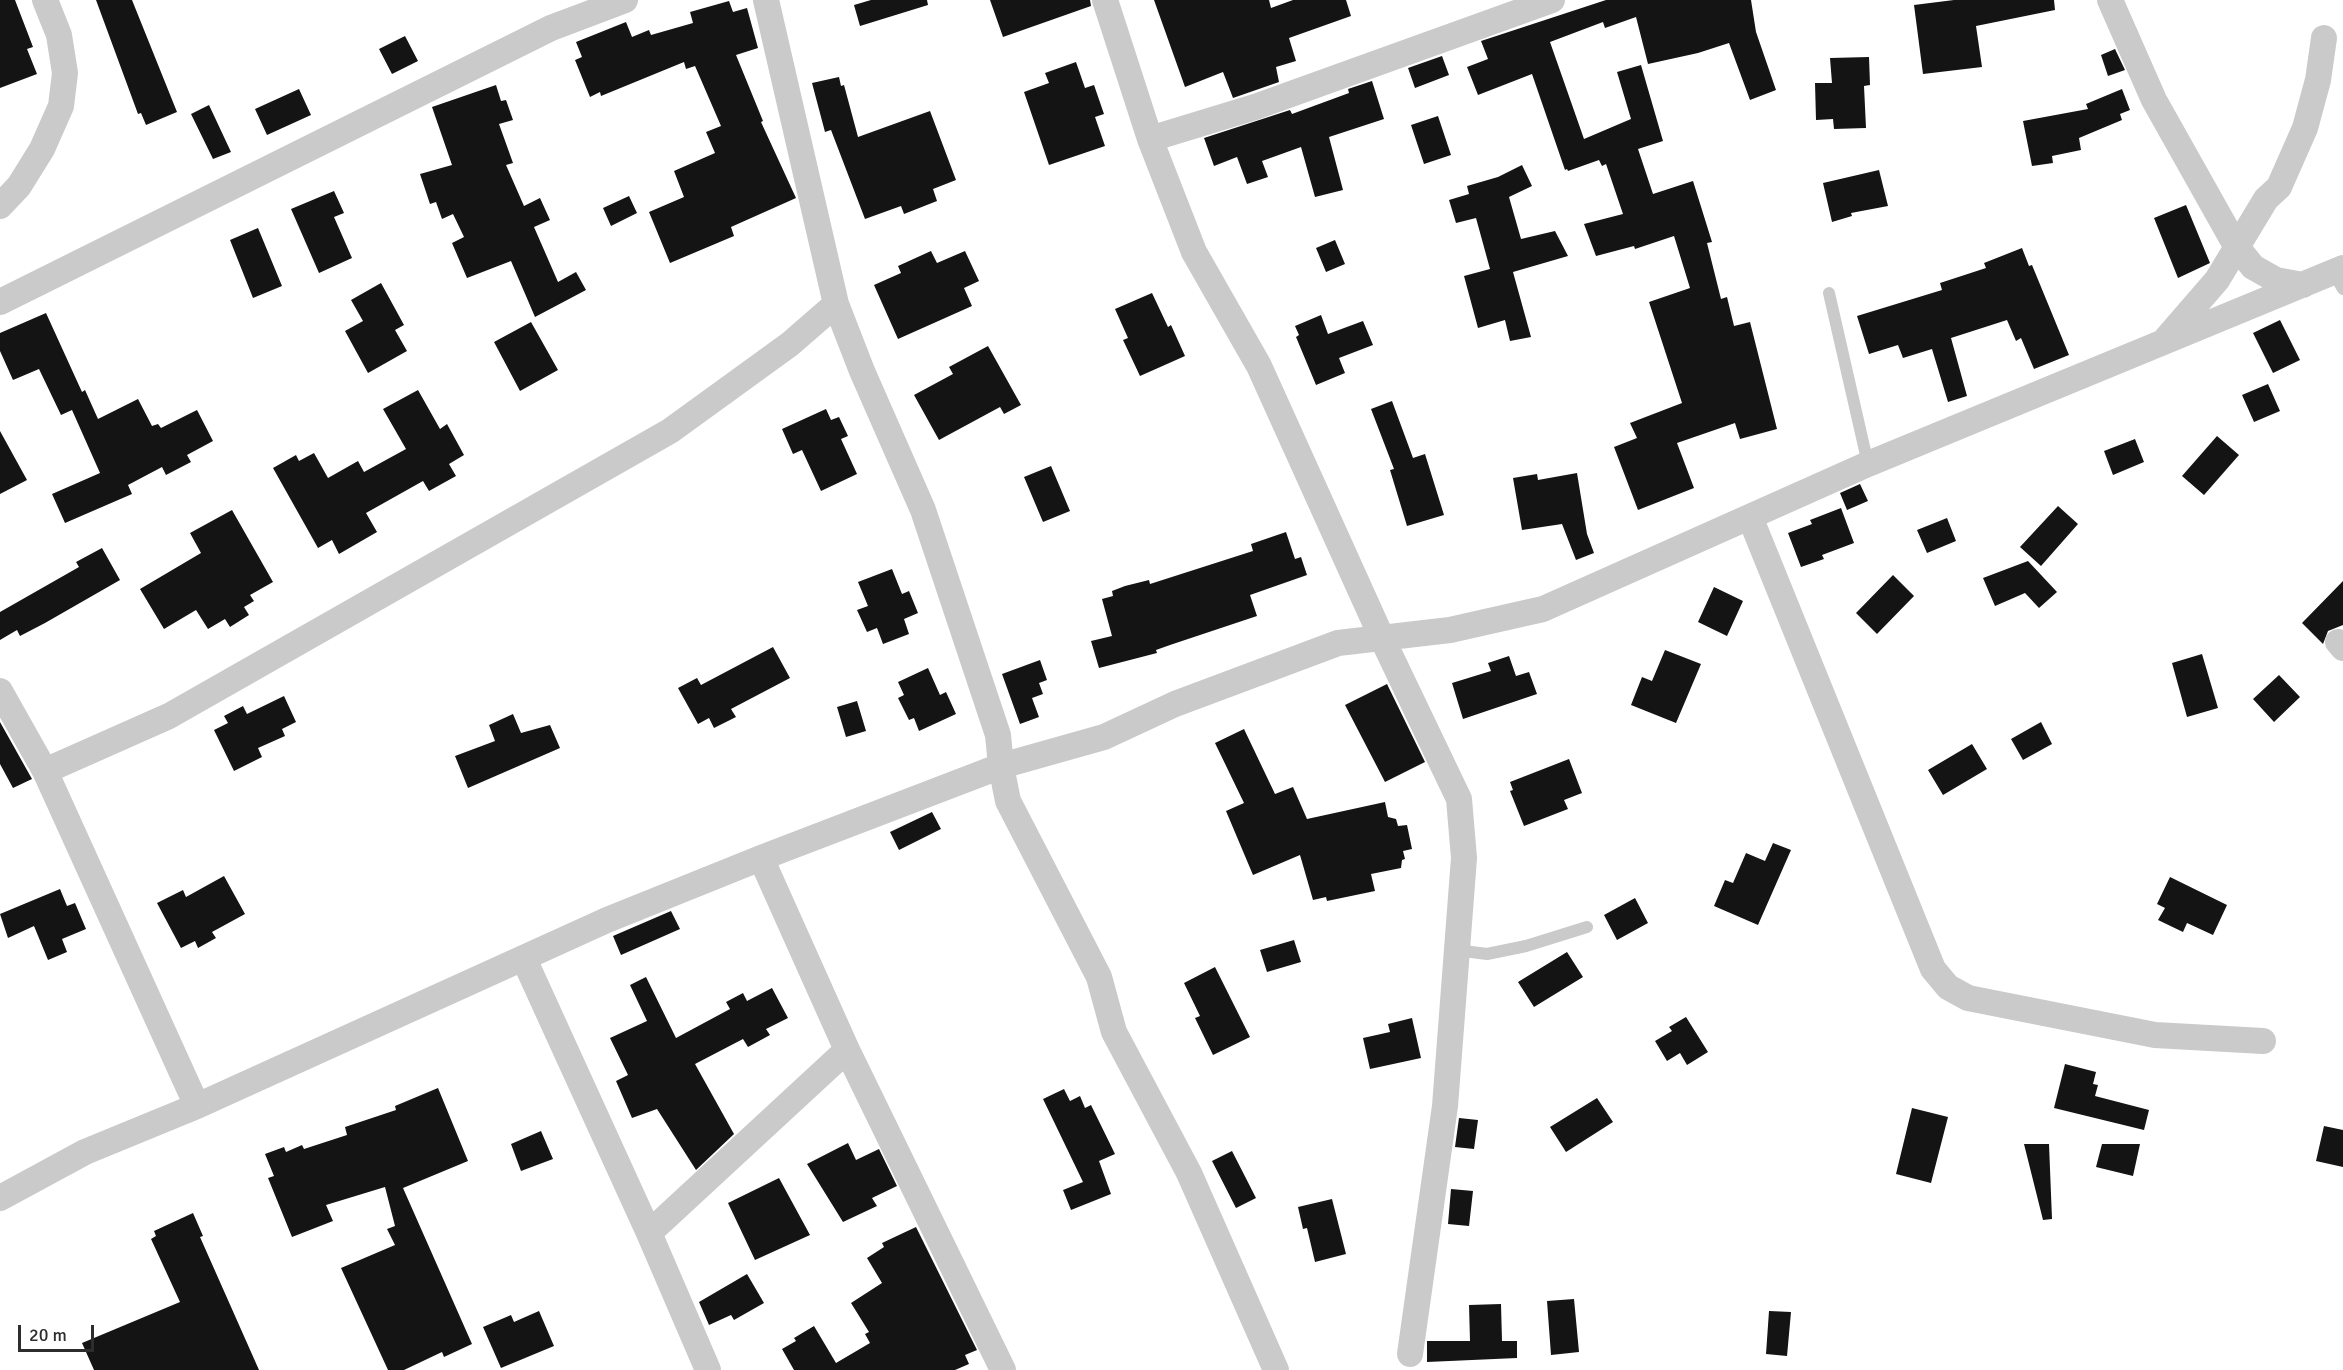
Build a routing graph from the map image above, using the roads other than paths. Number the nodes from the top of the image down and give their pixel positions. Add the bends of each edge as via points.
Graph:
1 (45, 0) edge
2 (625, 0) edge
3 (766, 0) edge
4 (1105, 0) edge
5 (1552, 0) edge
6 (2110, 0) edge
7 (2324, 38) dead end
8 (1150, 139) junction
9 (0, 206) edge
10 (2236, 246) junction
11 (2340, 276) edge
12 (2303, 285) junction
13 (1829, 293) dead end
14 (0, 302) edge
15 (836, 304) junction
16 (2161, 345) junction
17 (1868, 464) junction
18 (1750, 517) junction
19 (1381, 636) junction
20 (0, 692) edge
21 (1001, 766) junction
22 (45, 771) junction
23 (760, 858) junction
24 (1587, 927) dead end
25 (1456, 950) junction
26 (524, 959) junction
27 (2264, 1041) dead end
28 (847, 1050) junction
29 (197, 1106) junction
30 (0, 1198) edge
31 (649, 1233) junction
32 (1410, 1354) dead end
33 (708, 1370) edge
34 (1003, 1370) edge
35 (1276, 1370) edge

1 - 9 street via 59,35 65,73 61,106 42,149 19,186
2 - 14 street via 551,28
3 - 15 street
4 - 8 street
5 - 8 street via 1255,107
6 - 10 street via 2154,100
7 - 10 street via 2305,128 2279,187 2266,199
8 - 19 street via 1194,252 1259,366
10 - 12 street via 2253,267 2276,280
10 - 16 street via 2217,280
11 - 12 street
12 - 16 street
13 - 17 lane
15 - 21 street via 924,510 998,735
15 - 22 street via 790,344 670,431 169,716
16 - 17 street
17 - 18 street
18 - 19 street via 1543,609 1450,630
18 - 27 street via 1933,969 1947,987 1968,998 2155,1035
19 - 21 street via 1338,643 1175,704 1104,736
19 - 25 street via 1459,799 1464,858
20 - 22 street
21 - 23 street
21 - 35 street via 1008,801 1099,977 1114,1032 1189,1173
22 - 29 street
23 - 26 street via 607,920
23 - 28 street
24 - 25 lane via 1487,954
25 - 32 street via 1445,1106
26 - 29 street
26 - 31 street
28 - 31 street
28 - 34 street
29 - 30 street via 85,1152
31 - 33 street

